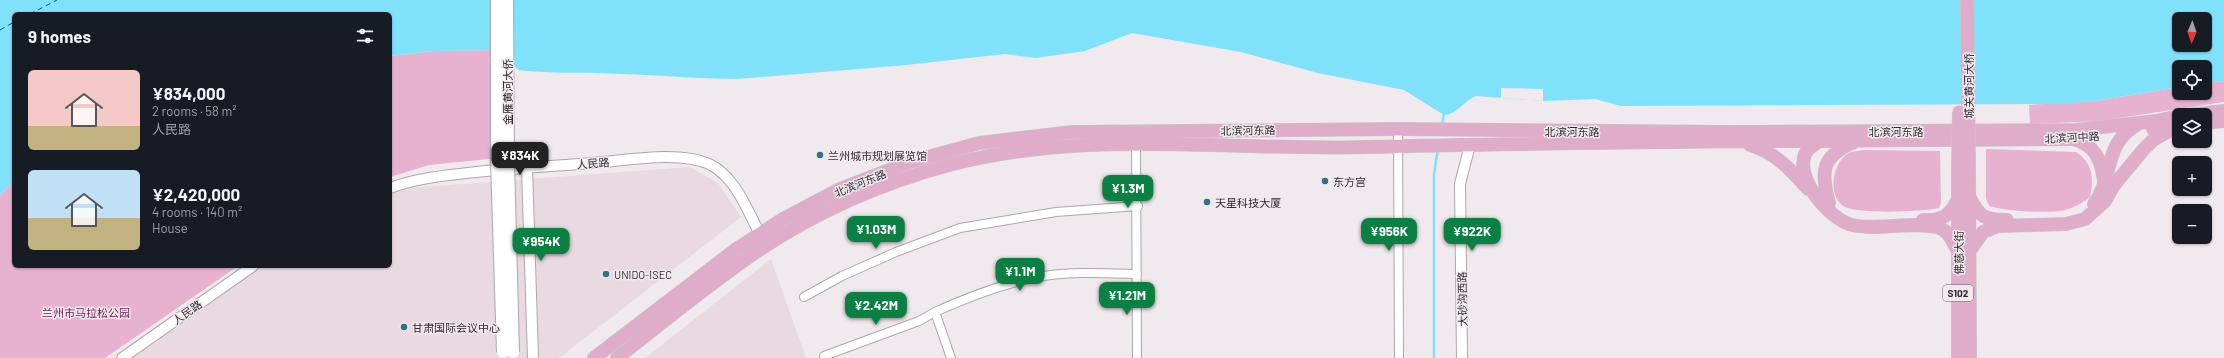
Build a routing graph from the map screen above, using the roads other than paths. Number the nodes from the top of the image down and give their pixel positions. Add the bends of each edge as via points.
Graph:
1 (497, 0) edge
2 (507, 0) edge
3 (1960, 0) edge
4 (1967, 0) edge
5 (2224, 111) edge
6 (2212, 112) edge
7 (2172, 118) edge
8 (2156, 121) junction
9 (2224, 121) edge
10 (2212, 122) edge
11 (2172, 128) edge
12 (1403, 129) junction
13 (2093, 129) junction
14 (2172, 130) edge
15 (1845, 131) junction
16 (1769, 132) junction
17 (2125, 133) junction
18 (1964, 135) junction
19 (2071, 139) junction
20 (2113, 139) junction
21 (1734, 141) junction
22 (1796, 141) junction
23 (1819, 141) junction
24 (1857, 141) junction
25 (1136, 144) junction
26 (1403, 145) junction
27 (1470, 145) junction
28 (1807, 152) junction
29 (527, 168) junction
30 (1964, 172) junction
31 (2109, 183) junction
32 (392, 188) edge
33 (1816, 197) junction
34 (1964, 198) junction
35 (1829, 203) junction
36 (1138, 206) junction
37 (760, 234) junction
38 (1964, 251) junction
39 (250, 268) edge
40 (1137, 274) junction
41 (804, 297) dead end
42 (935, 312) junction
43 (1964, 334) junction
44 (824, 356) dead end
45 (122, 358) edge
46 (534, 358) edge
47 (594, 358) edge
48 (617, 358) edge
49 (951, 358) edge
50 (1137, 358) edge
51 (1399, 358) edge
52 (1462, 358) edge
53 (1954, 358) edge
54 (1958, 358) edge
55 (1970, 358) edge
56 (1974, 358) edge

1 - 2 main road, 金雁黄河大侨, bridge via 497,161 508,352
3 - 30 main road, 城关黄河大桥, bridge
4 - 30 main road, 城关黄河大桥, bridge
5 - 6 main road
7 - 8 main road, 北滨河中路
8 - 13 main road, 北滨河中路
8 - 17 main road via 2140,124
9 - 10 main road
11 - 17 main road, 北滨河中路
12 - 16 main road, 北滨河东路
12 - 26 street
12 - 37 main road, 北滨河东路 via 1072,132 979,143 910,162 840,190 783,219
13 - 18 main road, 北滨河中路
13 - 20 main road
14 - 31 main road via 2144,149
15 - 16 main road, 北滨河东路
15 - 18 main road, 北滨河东路
15 - 23 main road
16 - 22 main road via 1789,136
17 - 20 main road, 北滨河中路
18 - 19 main road, 北滨河中路
18 - 24 main road, 北滨河东路
19 - 20 main road, 北滨河中路
19 - 31 main road via 2084,142 2091,147
20 - 31 main road
21 - 22 main road, 北滨河东路
21 - 27 main road, 北滨河东路
21 - 33 main road via 1762,148 1794,172
22 - 23 main road, 北滨河东路
22 - 28 main road
23 - 24 main road, 北滨河东路
23 - 28 main road
24 - 35 main road via 1839,149 1825,165 1824,183
25 - 26 main road, 北滨河东路 via 1297,147
25 - 36 street
25 - 48 main road, 北滨河东路 via 1055,149 982,158 906,179 844,203 755,253
26 - 27 main road, 北滨河东路
26 - 51 street
27 - 52 street, 大砂沟西路 via 1460,184
28 - 33 main road via 1803,162 1804,169
28 - 35 main road via 1818,189
29 - 32 street, 人民路 via 438,177
29 - 37 street, 人民路 via 693,159 710,164 725,174 736,188
29 - 46 street
30 - 34 main road, 佛慈大街 / S102
31 - 34 main road via 2087,211 2060,220 1990,220 1978,213
31 - 38 main road via 2105,201 2085,219 2066,224 1998,226 1983,232
33 - 38 main road via 1838,220 1852,225 1929,226 1949,233
34 - 35 main road via 1949,214 1941,219 1929,220 1856,219 1838,211
34 - 38 main road, 佛慈大街 / S102
36 - 40 street
36 - 41 street via 1056,212 960,228 896,252 842,276
37 - 47 main road, 北滨河东路 via 735,250
38 - 43 main road, 佛慈大街 / S102
39 - 45 street, 人民路
40 - 42 street via 1085,273 1034,278 964,298
40 - 50 street
42 - 44 street via 919,321
42 - 49 street
43 - 53 main road
43 - 54 main road, 佛慈大街 / S102
43 - 55 main road, 佛慈大街 / S102
43 - 56 main road

